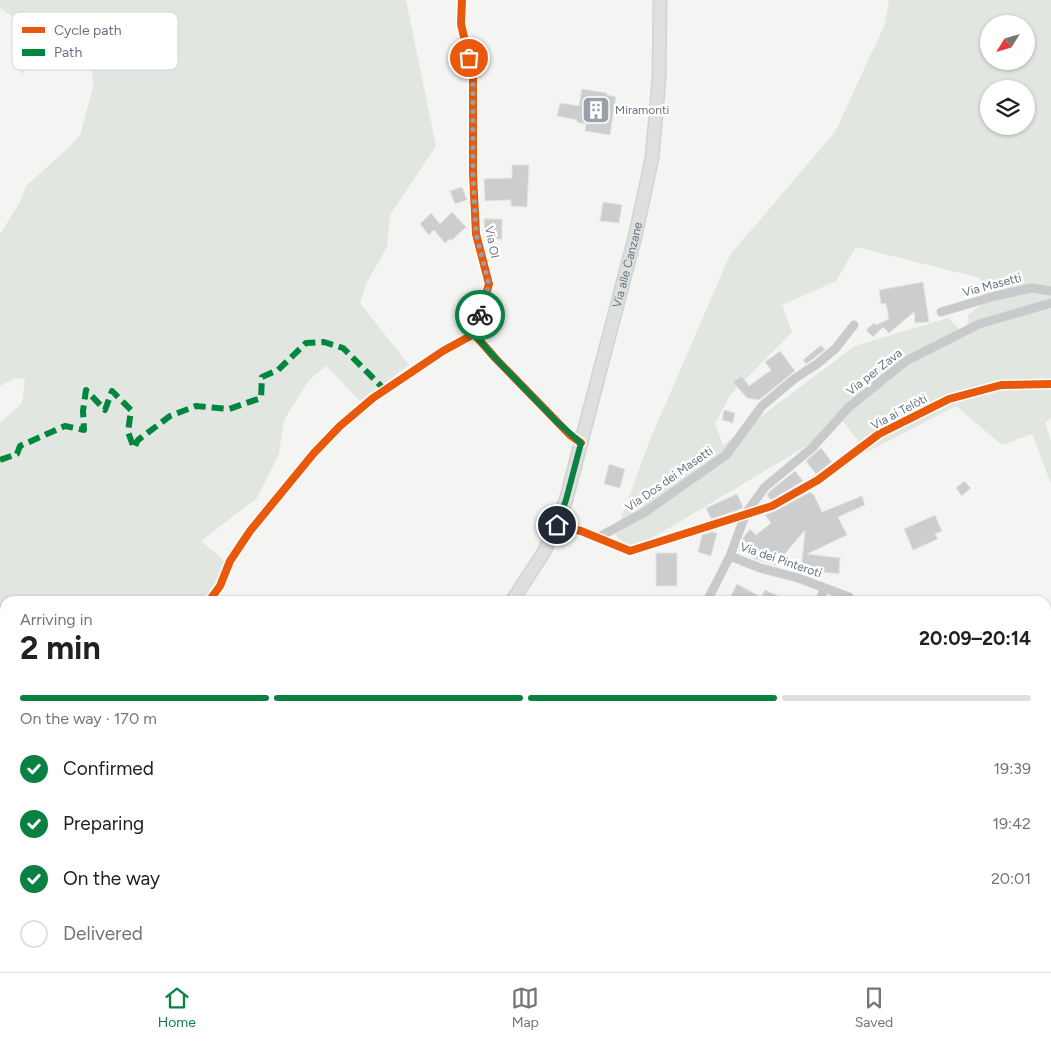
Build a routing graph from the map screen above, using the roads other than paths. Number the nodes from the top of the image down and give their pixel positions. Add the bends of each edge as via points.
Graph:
1 (462, 0) edge
2 (660, 0) edge
3 (1051, 291) edge
4 (1051, 303) edge
5 (941, 312) dead end
6 (854, 325) dead end
7 (474, 334) junction
8 (1051, 384) edge
9 (581, 443) junction
10 (746, 513) junction
11 (557, 525) junction
12 (597, 538) junction
13 (730, 556) junction
14 (824, 588) junction
15 (213, 596) edge
16 (515, 596) edge
17 (710, 596) edge
18 (822, 596) edge
19 (846, 596) edge

1 - 7 street, Via Ol via 461,24 473,76 476,234 489,284
2 - 9 main road, Via alle Canzane via 659,80 652,158 635,237
3 - 5 street, Via Masetti via 1032,288
4 - 10 street, Via per Zava via 979,324 906,361 850,407 812,448 765,487
6 - 12 street, Via Dos dei Masetti via 835,348 762,406 726,455 645,512
7 - 9 street
7 - 15 street via 373,398 314,452 250,531
8 - 10 street, Via ai Telòti via 1001,384 949,398 879,434 818,480 772,506
9 - 11 main road, Via alle Canzane
10 - 12 street, Via ai Telòti via 630,551
10 - 13 street, Via per Zava
11 - 12 street, Via ai Telòti
11 - 16 main road, Via alle Canzane
13 - 14 street, Via dei Pinteroti
13 - 17 street, Via per Zava
14 - 18 street, Via dei Pinteroti
14 - 19 street, Via dei Pinteroti

